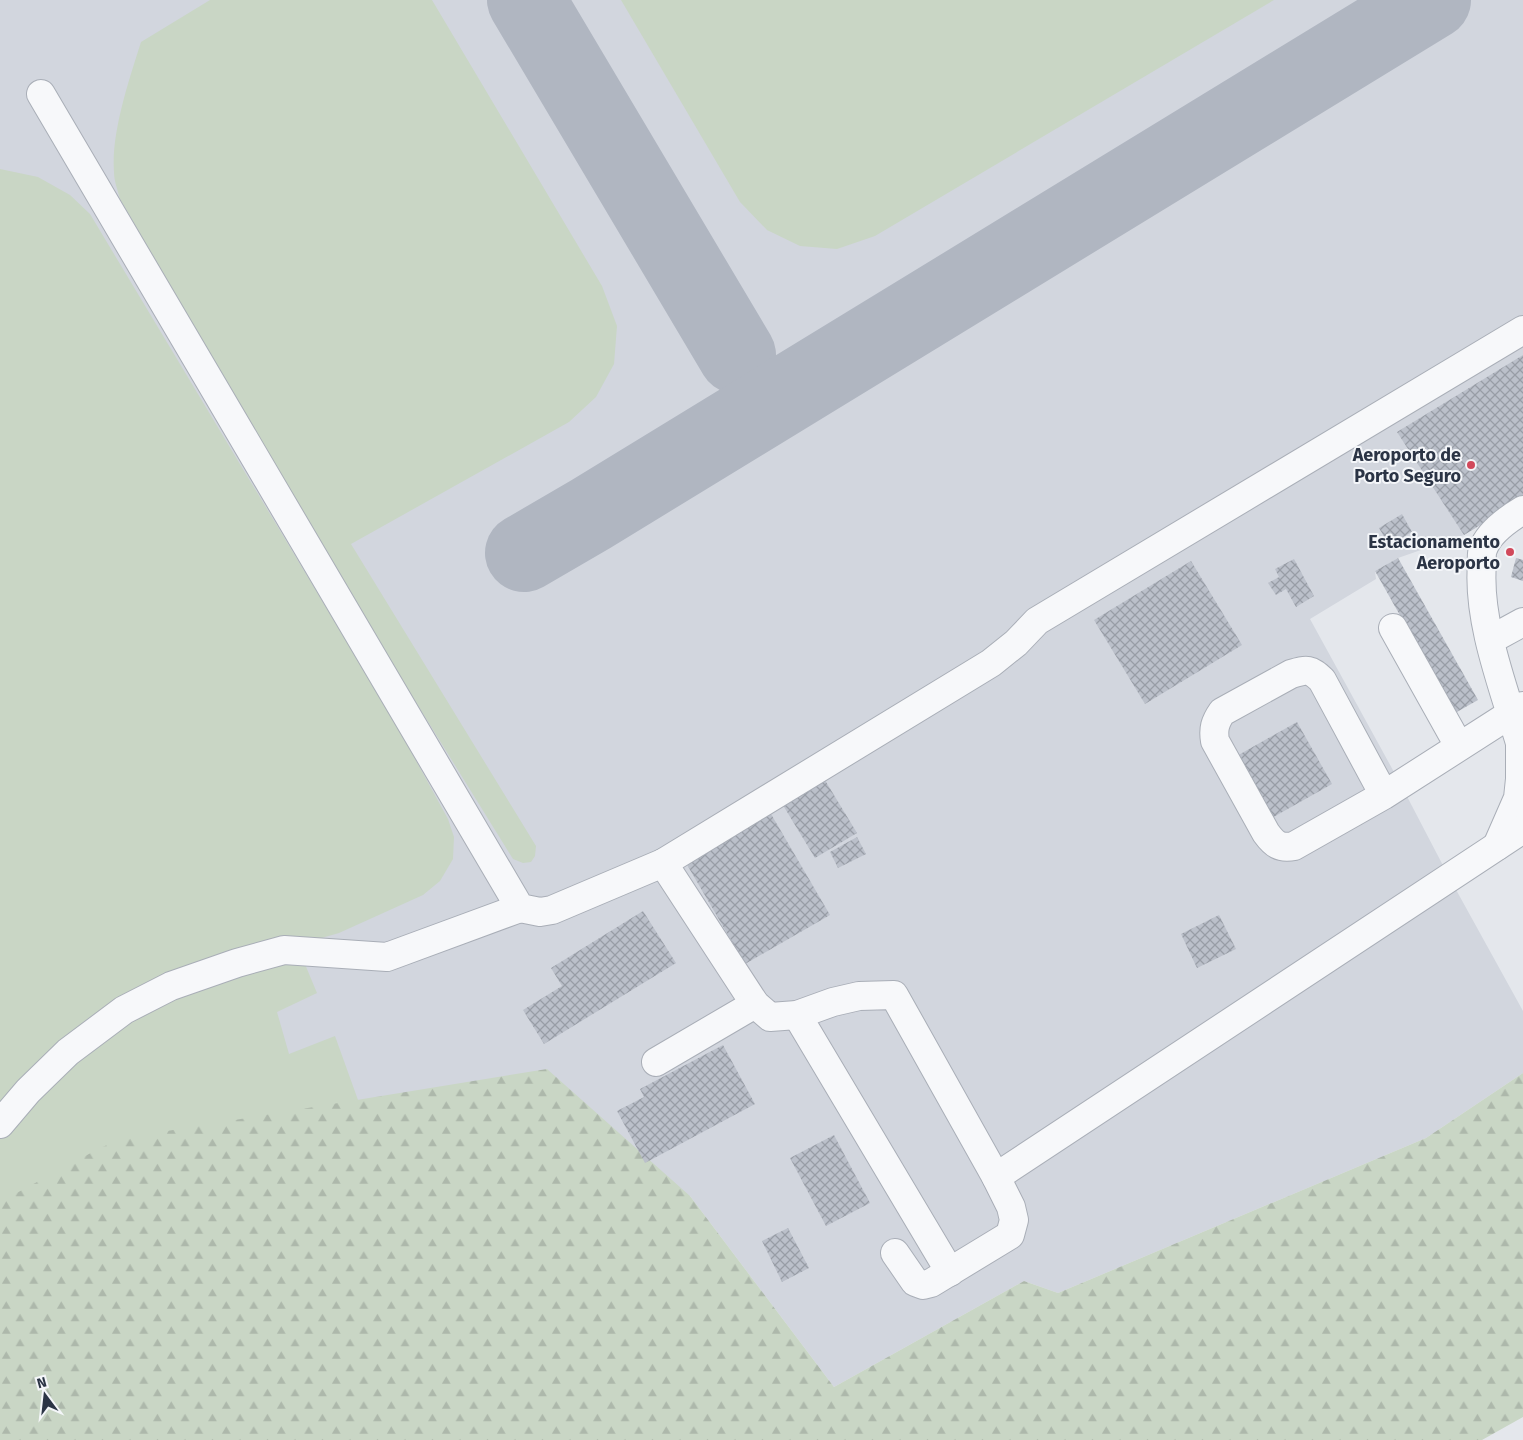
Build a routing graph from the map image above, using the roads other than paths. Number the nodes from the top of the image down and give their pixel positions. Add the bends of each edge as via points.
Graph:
1 (41, 94) dead end
2 (1523, 330) edge
3 (1523, 510) edge
4 (1523, 622) edge
5 (1393, 628) dead end
6 (1490, 640) junction
7 (1517, 709) edge
8 (1521, 744) edge
9 (1459, 746) junction
10 (1384, 795) junction
11 (1523, 829) edge
12 (1497, 846) junction
13 (663, 863) junction
14 (520, 908) junction
15 (755, 1004) junction
16 (796, 1015) junction
17 (656, 1062) dead end
18 (0, 1124) edge
19 (996, 1177) junction
20 (895, 1253) dead end
21 (950, 1272) junction

1 - 14 lane
2 - 13 lane via 1037,621 990,663
3 - 6 lane via 1494,531 1483,550 1480,577
4 - 6 lane
5 - 9 lane
6 - 7 lane
7 - 8 lane
7 - 9 lane
8 - 12 lane via 1518,798
9 - 10 lane
10 - 10 lane via 1294,846 1280,847 1266,833 1215,741 1215,722 1222,712 1291,674 1313,672 1322,680
11 - 12 lane
12 - 19 lane
13 - 14 lane via 552,910 540,912
13 - 15 lane
14 - 18 lane via 386,957 284,950 171,986 124,1010 74,1047 28,1091
15 - 16 lane via 770,1017
15 - 17 lane
16 - 19 lane via 859,996 894,995
16 - 21 lane
19 - 21 lane via 1011,1207 1014,1220 1010,1236
20 - 21 lane via 915,1282 922,1285 931,1284

